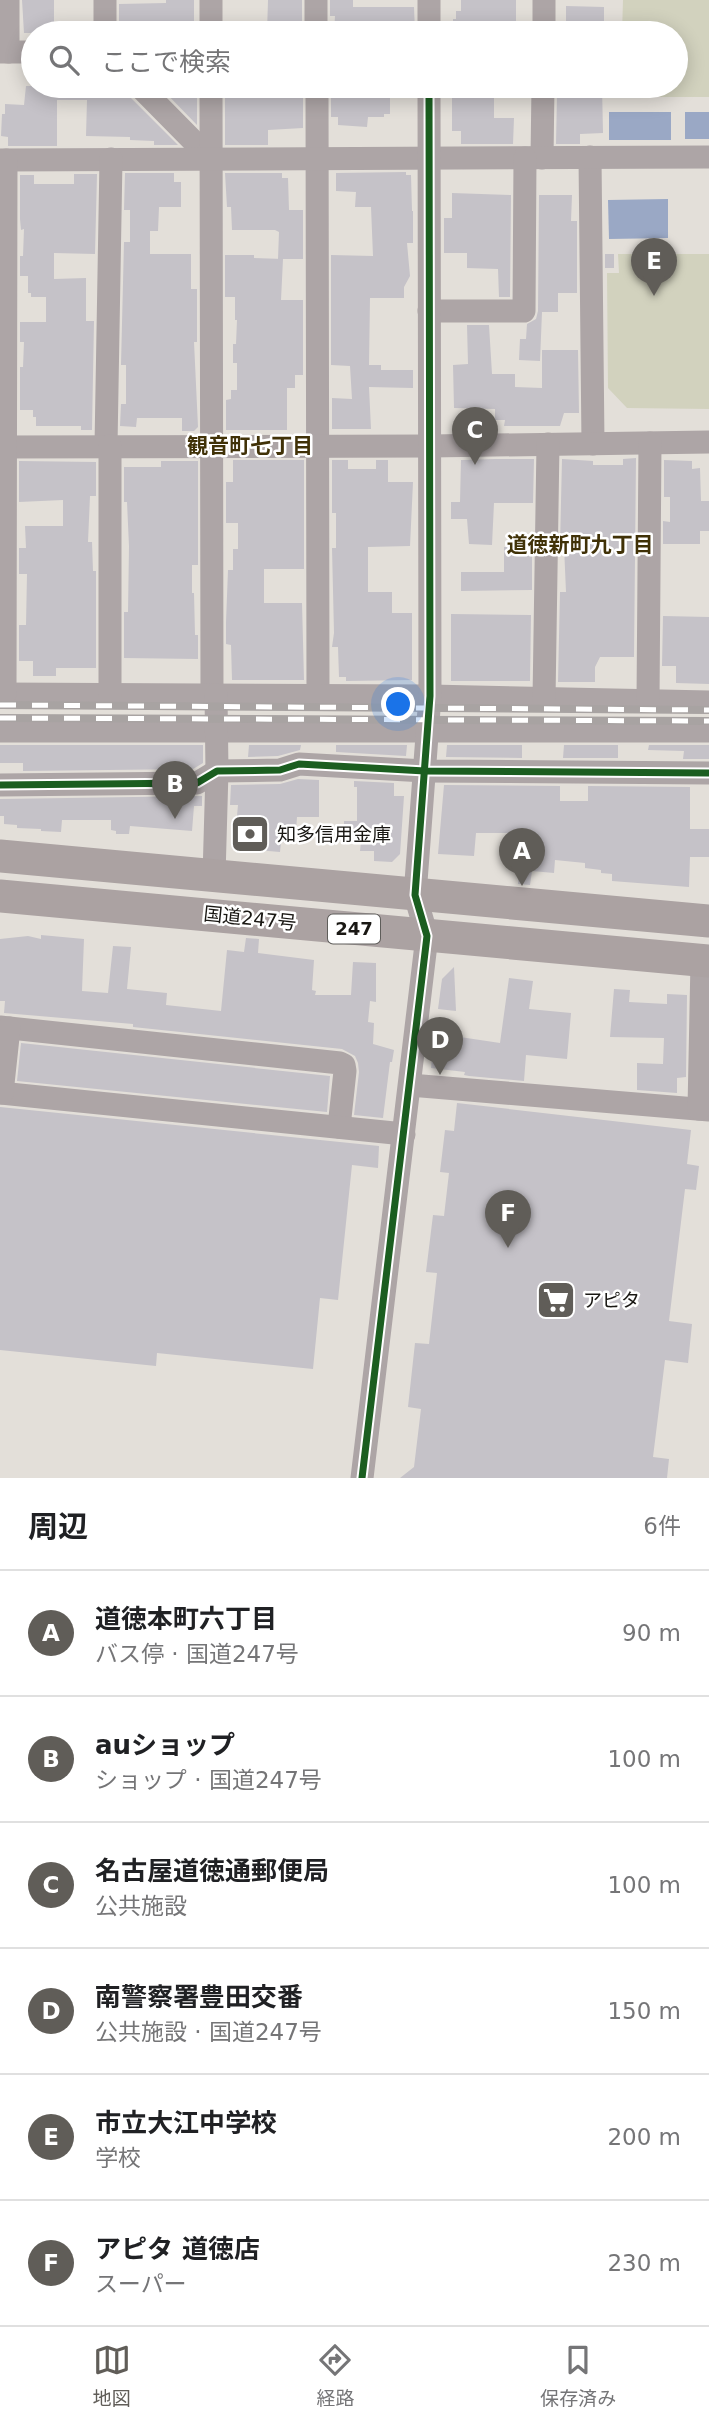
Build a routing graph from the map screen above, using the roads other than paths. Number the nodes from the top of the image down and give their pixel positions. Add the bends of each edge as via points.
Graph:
1 (8, 0) edge
2 (106, 0) edge
3 (211, 0) edge
4 (316, 0) edge
5 (429, 0) edge
6 (544, 0) edge
7 (105, 21) edge
8 (211, 21) edge
9 (316, 21) edge
10 (429, 21) edge
11 (544, 21) edge
12 (4, 52) edge
13 (151, 98) edge
14 (211, 98) edge
15 (317, 98) edge
16 (429, 98) edge
17 (542, 98) edge
18 (590, 157) junction
19 (709, 157) edge
20 (429, 158) junction
21 (534, 158) junction
22 (111, 159) junction
23 (211, 159) junction
24 (317, 159) junction
25 (3, 160) edge
26 (429, 311) junction
27 (709, 442) edge
28 (650, 443) junction
29 (548, 444) junction
30 (593, 444) junction
31 (108, 446) junction
32 (212, 446) junction
33 (317, 446) junction
34 (429, 446) junction
35 (3, 447) edge
36 (3, 694) edge
37 (110, 694) junction
38 (214, 695) junction
39 (318, 696) junction
40 (430, 696) junction
41 (544, 699) junction
42 (648, 701) junction
43 (709, 702) edge
44 (0, 730) edge
45 (218, 731) junction
46 (428, 731) junction
47 (709, 731) edge
48 (217, 771) junction
49 (425, 771) junction
50 (709, 773) edge
51 (0, 785) edge
52 (0, 856) edge
53 (214, 876) junction
54 (415, 895) junction
55 (0, 896) edge
56 (709, 921) edge
57 (427, 936) junction
58 (705, 961) edge
59 (5, 1027) edge
60 (410, 1085) junction
61 (1, 1093) edge
62 (704, 1109) edge
63 (339, 1127) junction
64 (404, 1134) junction
65 (362, 1478) edge

1 - 12 street
2 - 7 street
3 - 8 street
4 - 9 street
5 - 10 street
6 - 11 street
13 - 23 street
14 - 23 street
15 - 24 street
16 - 20 street
17 - 21 street
18 - 19 street
18 - 21 street
18 - 30 street
20 - 21 street
20 - 24 street
20 - 26 street
21 - 26 street via 524,311
22 - 23 street
22 - 25 street
22 - 31 street
23 - 24 street
23 - 32 street
24 - 33 street
25 - 35 street
26 - 34 street
27 - 28 street
28 - 30 street
28 - 42 street
29 - 30 street
29 - 34 street
29 - 41 street
31 - 32 street
31 - 35 street
31 - 37 street
32 - 33 street
32 - 38 street
33 - 34 street
33 - 39 street
34 - 40 street
35 - 36 street
36 - 37 street
37 - 38 street
38 - 39 street
38 - 45 street
39 - 40 street
40 - 41 street
40 - 46 street
41 - 42 street
42 - 43 street
44 - 45 street
45 - 46 street
45 - 48 street
46 - 47 street
46 - 49 street
48 - 49 street via 280,770 299,764
48 - 51 street via 197,783
48 - 53 street
49 - 50 street
49 - 54 street
52 - 53 highway, 国道247号 / 247
53 - 54 highway, 国道247号 / 247
54 - 56 highway, 国道247号 / 247
54 - 57 street
55 - 57 highway, 国道247号 / 247
57 - 58 highway, 国道247号 / 247
57 - 60 street
58 - 62 street
59 - 61 street
59 - 63 street via 340,1063 345,1071
60 - 62 street
60 - 64 street
61 - 63 street
63 - 64 street
64 - 65 street

